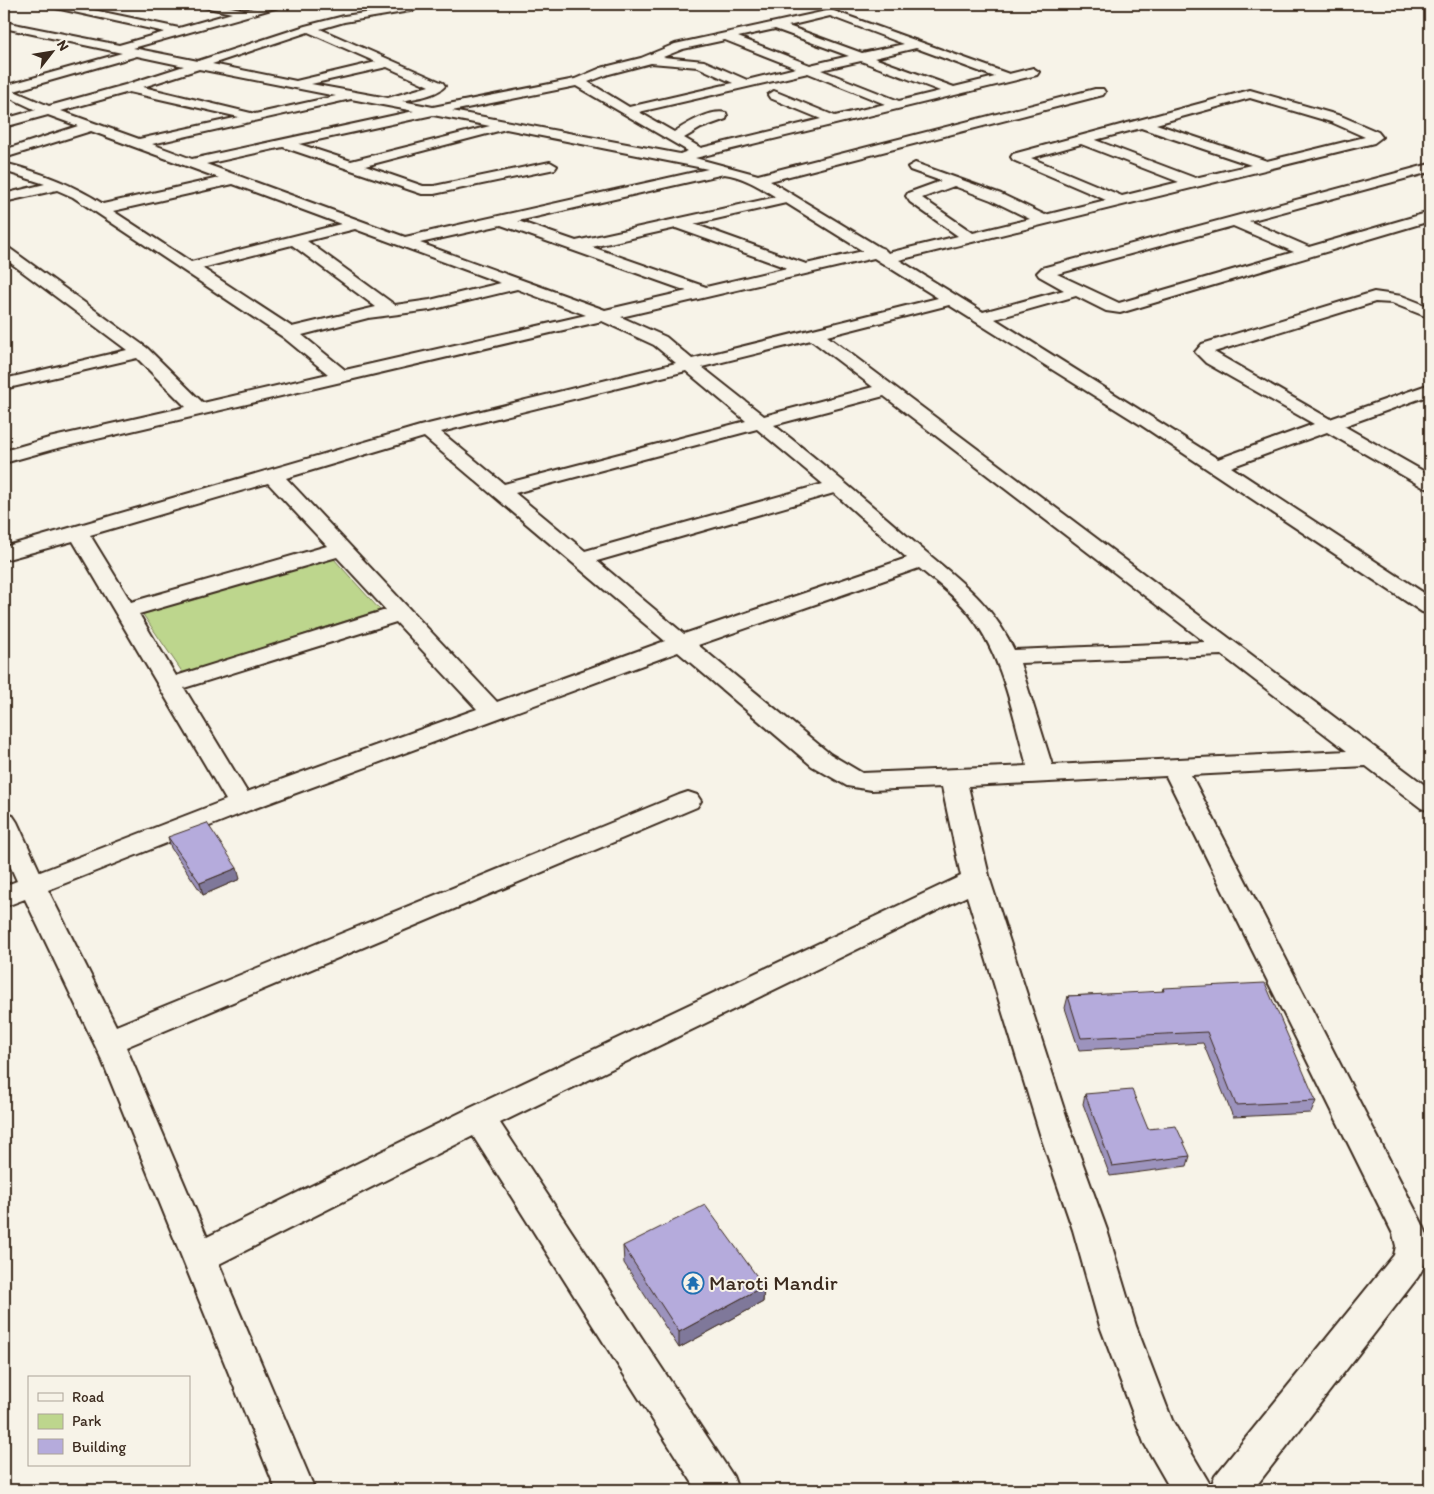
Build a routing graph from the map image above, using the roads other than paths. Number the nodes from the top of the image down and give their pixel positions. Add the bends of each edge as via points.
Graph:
1 (51, 4) edge
2 (203, 4) edge
3 (278, 4) edge
4 (1426, 4) edge
5 (1430, 5) edge
6 (410, 8) dead end
7 (246, 13) junction
8 (120, 18) junction
9 (4, 24) edge
10 (776, 25) junction
11 (310, 28) junction
12 (178, 35) junction
13 (59, 36) junction
14 (726, 36) junction
15 (918, 44) junction
16 (216, 47) dead end
17 (119, 49) junction
18 (136, 52) junction
19 (236, 52) junction
20 (859, 58) junction
21 (650, 59) junction
22 (390, 63) junction
23 (199, 65) junction
24 (808, 69) junction
25 (1033, 72) dead end
26 (1008, 78) junction
27 (578, 82) junction
28 (292, 84) junction
29 (746, 84) junction
30 (129, 88) junction
31 (4, 91) edge
32 (952, 92) junction
33 (1099, 92) dead end
34 (774, 95) dead end
35 (355, 96) junction
36 (386, 102) junction
37 (898, 105) junction
38 (47, 110) junction
39 (432, 111) junction
40 (627, 111) junction
41 (721, 116) dead end
42 (257, 118) junction
43 (833, 120) junction
44 (4, 123) edge
45 (1141, 123) junction
46 (92, 126) junction
47 (508, 126) junction
48 (675, 138) junction
49 (1082, 140) junction
50 (140, 143) junction
51 (284, 143) junction
52 (700, 153) junction
53 (4, 154) edge
54 (679, 158) junction
55 (192, 163) junction
56 (1266, 165) junction
57 (350, 166) junction
58 (550, 166) dead end
59 (915, 167) dead end
60 (4, 168) edge
61 (1430, 168) edge
62 (724, 170) junction
63 (234, 179) junction
64 (756, 180) junction
65 (956, 182) junction
66 (1194, 183) junction
67 (59, 185) junction
68 (4, 198) edge
69 (789, 198) junction
70 (1121, 201) junction
71 (102, 209) junction
72 (1430, 216) edge
73 (502, 220) junction
74 (1044, 220) junction
75 (1235, 220) junction
76 (678, 223) junction
77 (357, 224) junction
78 (970, 238) junction
79 (295, 240) junction
80 (403, 242) junction
81 (575, 246) junction
82 (4, 251) edge
83 (1308, 252) junction
84 (883, 255) junction
85 (189, 267) junction
86 (804, 269) junction
87 (516, 284) junction
88 (1078, 291) junction
89 (704, 292) junction
90 (953, 300) junction
91 (390, 309) junction
92 (1428, 311) edge
93 (602, 316) junction
94 (982, 317) junction
95 (289, 333) junction
96 (814, 334) junction
97 (141, 352) junction
98 (688, 364) junction
99 (342, 376) junction
100 (4, 384) edge
101 (888, 389) junction
102 (1430, 389) edge
103 (199, 409) junction
104 (760, 423) junction
105 (1328, 426) junction
106 (428, 430) junction
107 (4, 457) edge
108 (1216, 466) junction
109 (272, 475) junction
110 (1430, 483) edge
111 (838, 486) junction
112 (500, 491) junction
113 (78, 532) junction
114 (341, 549) junction
115 (4, 554) edge
116 (581, 559) junction
117 (922, 560) junction
118 (1430, 607) edge
119 (126, 611) junction
120 (401, 613) junction
121 (680, 643) junction
122 (1228, 648) junction
123 (1007, 658) junction
124 (170, 685) junction
125 (493, 712) junction
126 (1372, 758) junction
127 (1174, 767) junction
128 (1042, 774) junction
129 (953, 778) junction
130 (688, 801) dead end
131 (1430, 802) edge
132 (241, 804) junction
133 (4, 822) edge
134 (976, 880) junction
135 (18, 892) edge
136 (108, 1042) junction
137 (479, 1118) junction
138 (198, 1258) junction
139 (295, 1490) edge
140 (719, 1490) edge
141 (1192, 1490) edge
142 (1229, 1490) edge

1 - 8 street
2 - 7 street
3 - 7 street
4 - 5 street
6 - 11 street
7 - 12 street
8 - 12 street
8 - 13 street
9 - 13 street
10 - 14 street
10 - 15 street via 837,14
10 - 20 street
11 - 19 street
11 - 22 street
12 - 17 street
13 - 17 street
14 - 21 street via 679,46
14 - 24 street
15 - 20 street
15 - 26 street
16 - 19 street
17 - 18 street
18 - 23 street
18 - 31 street
19 - 23 street
20 - 24 street
20 - 32 street
21 - 27 street via 604,71
21 - 29 street via 700,64
22 - 28 street
22 - 36 street via 438,86
23 - 28 street
23 - 30 street
24 - 29 street
24 - 37 street
25 - 26 street
26 - 32 street
27 - 39 street
27 - 40 street
28 - 35 street
29 - 40 street
30 - 38 street
30 - 42 street
31 - 38 street
32 - 37 street
33 - 64 street
34 - 43 street
35 - 36 street
35 - 42 street
36 - 39 street
37 - 43 street
38 - 44 street
38 - 46 street
39 - 47 street
39 - 51 street
40 - 48 street
41 - 48 street via 698,123
42 - 50 street
43 - 52 street
45 - 49 street
45 - 56 street
45 - 56 street via 1250,94 1349,123 1375,138
46 - 50 street
46 - 53 street
47 - 54 street
47 - 57 street
48 - 52 street
49 - 66 street
49 - 70 street via 1018,157
50 - 55 street
51 - 55 street
51 - 57 street
52 - 54 street
54 - 62 street
55 - 63 street
56 - 66 street
57 - 58 street via 428,190
59 - 65 street
60 - 67 street
61 - 75 street
62 - 64 street
62 - 73 street
63 - 71 street
63 - 77 street
64 - 69 street
65 - 74 street
65 - 78 street via 913,196
66 - 70 street
67 - 68 street
67 - 71 street
69 - 76 street
69 - 84 street
70 - 74 street
71 - 85 street
72 - 83 street
73 - 80 street
73 - 81 street
74 - 78 street
75 - 83 street
75 - 88 street via 1045,273
76 - 81 street
76 - 86 street
77 - 79 street
77 - 80 street
78 - 84 street
79 - 85 street
79 - 91 street
80 - 87 street
81 - 89 street
82 - 97 street
83 - 88 street via 1120,308
84 - 86 street
84 - 90 street
85 - 95 street
86 - 89 street
87 - 91 street via 430,305
87 - 93 street
88 - 94 street
89 - 93 street
90 - 94 street
90 - 96 street
91 - 95 street
92 - 105 street via 1383,296 1208,348 1204,352
93 - 98 street via 653,337
93 - 99 street
94 - 108 street
95 - 99 street
96 - 98 street
96 - 101 street
97 - 100 street
97 - 103 street
98 - 104 street
98 - 106 street
99 - 103 street
101 - 104 street
101 - 122 street
102 - 105 street
103 - 107 street
104 - 111 street
104 - 112 street
105 - 108 street
105 - 110 street
106 - 109 street
106 - 112 street
108 - 118 street
109 - 113 street
109 - 114 street
111 - 116 street
111 - 117 street
112 - 116 street
113 - 115 street
113 - 119 street
114 - 119 street
114 - 120 street
116 - 121 street
117 - 121 street
117 - 123 street via 978,609
119 - 124 street
120 - 124 street
120 - 125 street
121 - 125 street
121 - 129 street via 821,760 844,775 871,782
122 - 123 street
122 - 126 street
123 - 128 street
124 - 132 street
125 - 132 street
126 - 127 street
126 - 131 street
127 - 128 street
127 - 142 street via 1414,1245 1414,1255 1406,1266
128 - 129 street
129 - 134 street
130 - 136 street
132 - 135 street
133 - 135 street
134 - 137 street
134 - 141 street via 1118,1326 1158,1430
135 - 136 street
136 - 138 street
137 - 138 street
137 - 140 street
138 - 139 street

